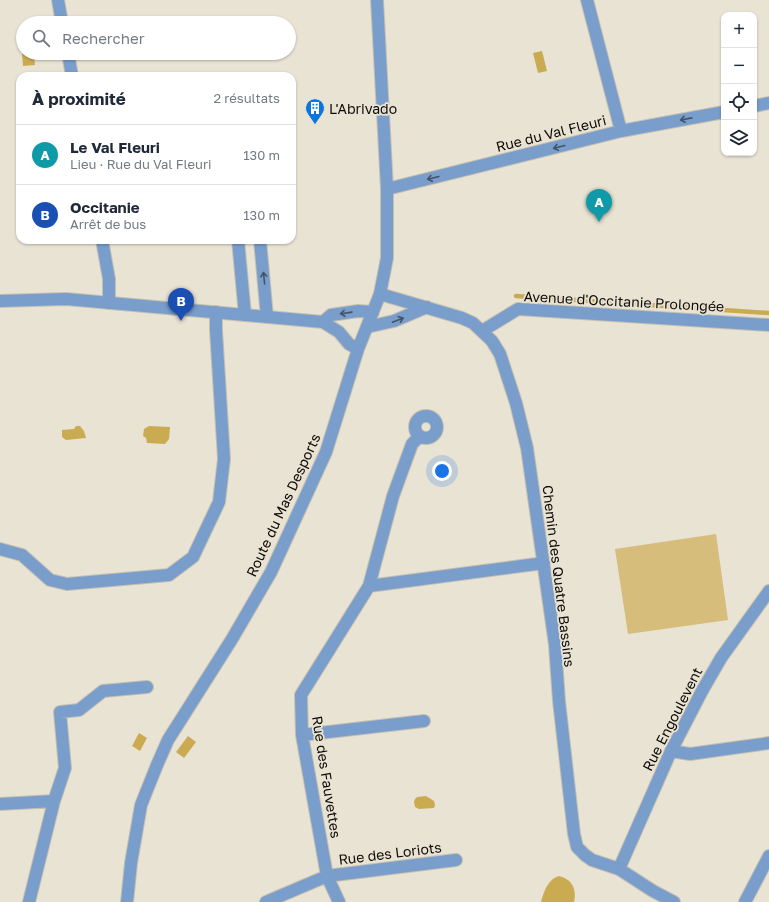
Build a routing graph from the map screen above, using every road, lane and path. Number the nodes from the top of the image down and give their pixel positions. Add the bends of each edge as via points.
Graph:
1 (58, 0) edge
2 (377, 0) edge
3 (587, 0) edge
4 (61, 16) edge
5 (69, 60) edge
6 (71, 72) edge
7 (769, 103) edge
8 (757, 105) edge
9 (721, 113) edge
10 (621, 131) junction
11 (386, 189) junction
12 (103, 244) edge
13 (238, 244) edge
14 (260, 244) edge
15 (380, 294) junction
16 (0, 301) edge
17 (109, 303) junction
18 (427, 307) junction
19 (216, 312) junction
20 (372, 312) junction
21 (245, 315) junction
22 (267, 317) junction
23 (323, 322) junction
24 (769, 325) edge
25 (367, 327) junction
26 (482, 331) junction
27 (358, 349) junction
28 (420, 436) dead end
29 (0, 549) edge
30 (544, 563) junction
31 (369, 586) junction
32 (769, 591) edge
33 (147, 687) dead end
34 (424, 721) dead end
35 (302, 736) junction
36 (769, 743) edge
37 (670, 751) junction
38 (54, 801) junction
39 (0, 804) edge
40 (769, 856) edge
41 (456, 860) dead end
42 (619, 869) junction
43 (327, 876) junction
44 (651, 897) edge
45 (30, 902) edge
46 (127, 902) edge
47 (266, 902) edge
48 (339, 902) edge
49 (674, 902) edge
50 (745, 902) edge

1 - 4 street
2 - 11 street, Route du Mas Desports
3 - 10 street
5 - 6 street
7 - 8 street
9 -> 10 street, Rue du Val Fleuri
10 -> 11 street, Rue du Val Fleuri
11 - 15 street, Route du Mas Desports via 387,258
12 - 17 street via 109,279
13 - 21 street
22 -> 14 street
15 - 18 street, Chemin des Quatre Bassins
15 - 20 street, Route du Mas Desports
16 - 17 street via 66,299
17 - 19 street
25 -> 18 street via 394,321
18 - 26 street, Chemin des Quatre Bassins via 462,318
19 - 21 street
19 - 29 street via 224,459 220,502 193,557 169,575 67,584 50,580 22,555
20 -> 23 street via 358,311 331,315
20 - 25 street, Route du Mas Desports
21 - 22 street
22 - 23 street
23 - 27 street
24 - 26 street, Avenue d'Occitanie Prolongée via 518,309
25 - 27 street, Route du Mas Desports
26 - 30 street, Chemin des Quatre Bassins via 500,354 516,403 527,448
27 - 46 street, Route du Mas Desports via 326,452 271,572 232,640 168,740 157,765 141,806
28 - 31 street, Rue des Fauvettes via 412,444 393,496
30 - 31 street
30 - 42 street, Chemin des Quatre Bassins via 577,847 592,860
31 - 35 street, Rue des Fauvettes via 301,695
32 - 37 street, Rue Engoulevent via 721,658
33 - 38 street via 102,692 79,710 60,712 65,768
34 - 35 street
35 - 43 street, Rue des Fauvettes
36 - 37 street via 690,754
37 - 42 street, Rue Engoulevent
38 - 39 street
38 - 45 street
40 - 50 street
41 - 43 street, Rue des Loriots
42 - 44 street, Chemin des Quatre Bassins
43 - 47 street, Rue des Loriots
43 - 48 street, Rue des Fauvettes
44 - 49 street, Chemin des Quatre Bassins

